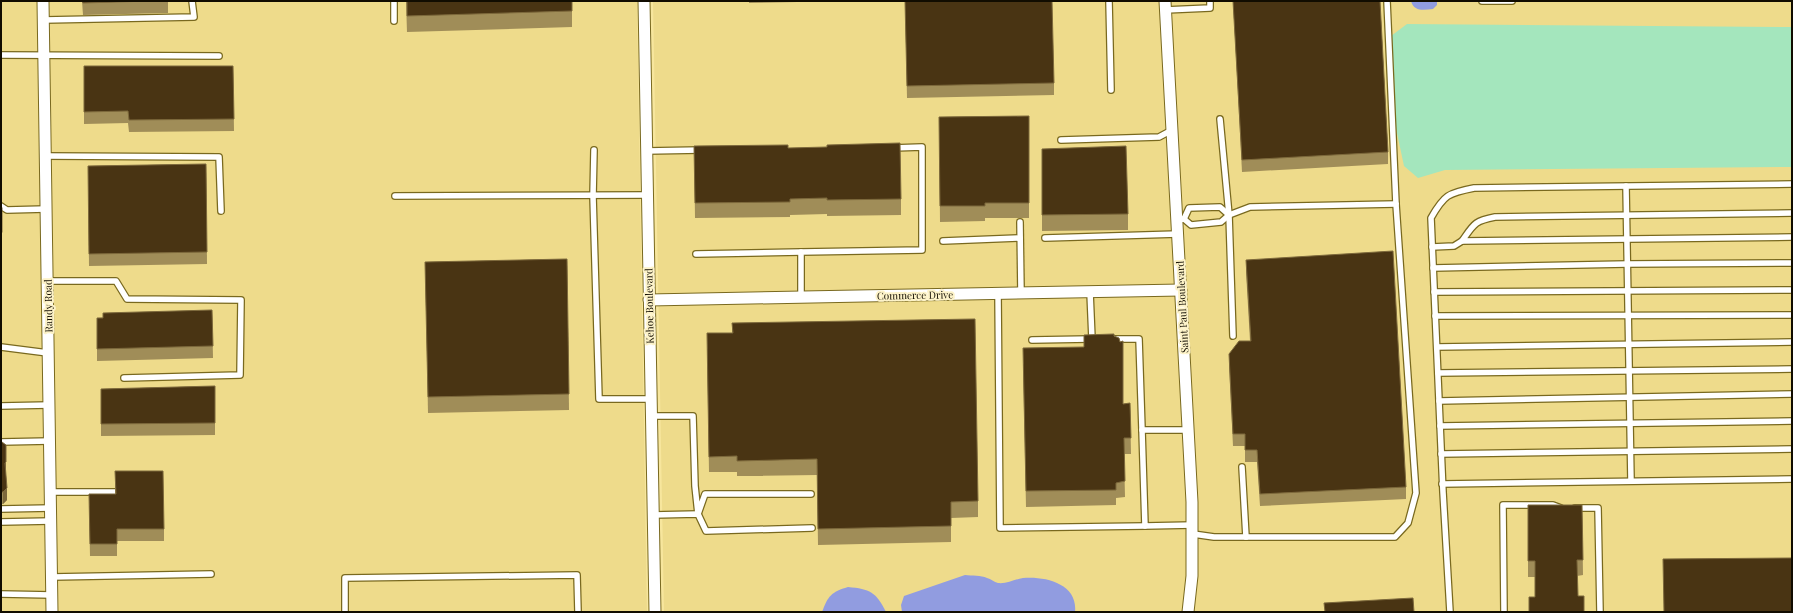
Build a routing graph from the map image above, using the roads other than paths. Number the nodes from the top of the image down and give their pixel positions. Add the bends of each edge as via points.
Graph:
1 (44, 1) edge
2 (192, 1) edge
3 (394, 1) edge
4 (644, 1) edge
5 (1109, 1) edge
6 (1210, 1) edge
7 (1387, 1) edge
8 (1482, 1) edge
9 (1512, 1) edge
10 (1165, 6) edge
11 (44, 20) junction
12 (394, 21) dead end
13 (44, 54) junction
14 (1, 55) edge
15 (219, 56) dead end
16 (1111, 90) dead end
17 (1220, 119) dead end
18 (1172, 130) junction
19 (1061, 140) dead end
20 (882, 148) edge
21 (594, 150) dead end
22 (646, 150) junction
23 (709, 150) edge
24 (46, 156) junction
25 (1792, 184) edge
26 (1626, 186) junction
27 (647, 195) junction
28 (395, 196) dead end
29 (593, 196) junction
30 (1396, 204) junction
31 (1, 206) edge
32 (47, 209) junction
33 (221, 211) dead end
34 (1792, 213) edge
35 (1229, 215) junction
36 (1627, 215) junction
37 (1180, 219) junction
38 (1020, 222) dead end
39 (1178, 234) junction
40 (1792, 237) edge
41 (1020, 238) junction
42 (1046, 238) dead end
43 (1627, 239) junction
44 (943, 241) dead end
45 (1462, 241) junction
46 (1432, 247) junction
47 (801, 252) junction
48 (696, 254) dead end
49 (1792, 263) edge
50 (1627, 264) junction
51 (1433, 268) junction
52 (48, 281) junction
53 (1181, 290) junction
54 (1792, 290) edge
55 (1628, 291) junction
56 (1090, 292) junction
57 (1434, 292) junction
58 (998, 293) junction
59 (1021, 293) junction
60 (801, 297) junction
61 (649, 300) junction
62 (1628, 315) junction
63 (1792, 315) edge
64 (1435, 316) junction
65 (1233, 336) dead end
66 (1092, 339) junction
67 (1100, 339) edge
68 (1108, 339) edge
69 (1032, 340) dead end
70 (1792, 342) edge
71 (1629, 344) junction
72 (1, 347) edge
73 (1437, 347) junction
74 (49, 352) junction
75 (1792, 369) edge
76 (1629, 372) junction
77 (1438, 373) junction
78 (124, 378) dead end
79 (1792, 394) edge
80 (1629, 397) junction
81 (651, 400) junction
82 (1439, 401) junction
83 (49, 405) junction
84 (1, 406) edge
85 (651, 416) junction
86 (1792, 421) edge
87 (1630, 423) junction
88 (1440, 426) junction
89 (1142, 430) junction
90 (1188, 430) junction
91 (50, 441) junction
92 (1, 442) edge
93 (1792, 449) edge
94 (1630, 451) junction
95 (1441, 454) junction
96 (1242, 467) dead end
97 (1792, 479) edge
98 (1630, 481) junction
99 (1442, 484) junction
100 (51, 492) junction
101 (115, 492) edge
102 (811, 494) dead end
103 (51, 508) junction
104 (1, 510) edge
105 (698, 514) junction
106 (653, 515) junction
107 (51, 521) junction
108 (1, 522) edge
109 (1145, 526) junction
110 (812, 528) dead end
111 (1193, 529) junction
112 (1246, 537) junction
113 (212, 574) dead end
114 (52, 577) junction
115 (1, 594) edge
116 (52, 595) junction
117 (52, 612) edge
118 (345, 612) edge
119 (578, 612) edge
120 (655, 612) edge
121 (1188, 612) edge
122 (1450, 612) edge
123 (1504, 612) edge
124 (1600, 612) edge

1 - 11 street, Randy Road
2 - 11 lane via 194,17
3 - 12 lane
4 - 22 street, Kehoe Boulevard
5 - 16 lane
6 - 10 lane via 1210,8
7 - 30 lane
8 - 9 lane
10 - 18 street, Saint Paul Boulevard
11 - 13 street, Randy Road
13 - 14 lane
13 - 15 lane
13 - 24 street, Randy Road
17 - 35 lane
18 - 19 lane via 1160,137
18 - 37 street, Saint Paul Boulevard
20 - 47 lane via 922,147 922,250
21 - 29 lane
22 - 23 lane
22 - 27 street, Kehoe Boulevard
24 - 32 street, Randy Road
24 - 33 lane via 219,156
25 - 26 lane
26 - 36 lane
26 - 46 lane via 1474,188 1454,192 1440,202 1431,218
27 - 29 lane
27 - 61 street, Kehoe Boulevard
28 - 29 lane
29 - 81 lane via 599,399
30 - 35 lane via 1250,207
30 - 112 lane via 1416,493 1408,523 1395,537
31 - 32 lane via 7,210
32 - 52 street, Randy Road
34 - 36 lane
35 - 37 lane via 1221,222 1191,225
35 - 37 lane via 1220,207 1189,208
35 - 65 lane
36 - 43 lane
36 - 45 lane via 1495,217 1480,220 1472,226
37 - 39 street, Saint Paul Boulevard
38 - 41 lane
39 - 42 lane
39 - 53 street, Saint Paul Boulevard
40 - 43 lane
41 - 44 lane
41 - 59 lane
43 - 45 lane
43 - 50 lane
45 - 46 lane via 1454,246
46 - 51 lane
47 - 48 lane
47 - 60 lane
49 - 50 lane
50 - 51 lane
50 - 55 lane
51 - 57 lane
52 - 74 street, Randy Road
52 - 78 lane via 116,281 127,300 241,300 240,375
53 - 56 street, Commerce Drive
53 - 90 street, Saint Paul Boulevard
54 - 55 lane
55 - 57 lane
55 - 62 lane
56 - 59 street, Commerce Drive
56 - 66 lane
57 - 64 lane
58 - 59 street, Commerce Drive
58 - 60 street, Commerce Drive
58 - 109 lane via 1000,528
60 - 61 street, Commerce Drive
61 - 81 street, Kehoe Boulevard
62 - 63 lane
62 - 64 lane
62 - 71 lane
64 - 73 lane
66 - 67 lane
66 - 69 lane
68 - 89 lane via 1139,339
70 - 71 lane
71 - 73 lane
71 - 76 lane
72 - 74 lane
73 - 77 lane
74 - 83 street, Randy Road
75 - 76 lane
76 - 77 lane
76 - 80 lane
77 - 82 lane
79 - 80 lane
80 - 82 lane
80 - 87 lane
81 - 85 street, Kehoe Boulevard
82 - 88 lane
83 - 84 lane
83 - 91 street, Randy Road
85 - 105 lane via 693,416
85 - 106 street, Kehoe Boulevard
86 - 87 lane
87 - 88 lane
87 - 94 lane
88 - 95 lane
89 - 90 lane
89 - 109 lane
90 - 111 street, Saint Paul Boulevard
91 - 92 lane
91 - 100 street, Randy Road
93 - 94 lane
94 - 95 lane
94 - 98 lane
95 - 99 lane
96 - 112 lane
97 - 98 lane
98 - 99 lane
99 - 122 lane
100 - 101 lane
100 - 103 street, Randy Road
102 - 105 lane via 705,494
103 - 104 lane
103 - 107 street, Randy Road
105 - 106 lane
105 - 110 lane via 706,530
106 - 120 street, Kehoe Boulevard
107 - 108 lane
107 - 114 street, Randy Road
109 - 111 lane
111 - 112 lane via 1214,537
111 - 121 street, Saint Paul Boulevard
113 - 114 lane
114 - 116 street, Randy Road
115 - 116 lane
116 - 117 street, Randy Road
118 - 119 lane via 344,578 577,575
123 - 124 lane via 1503,505 1598,508

